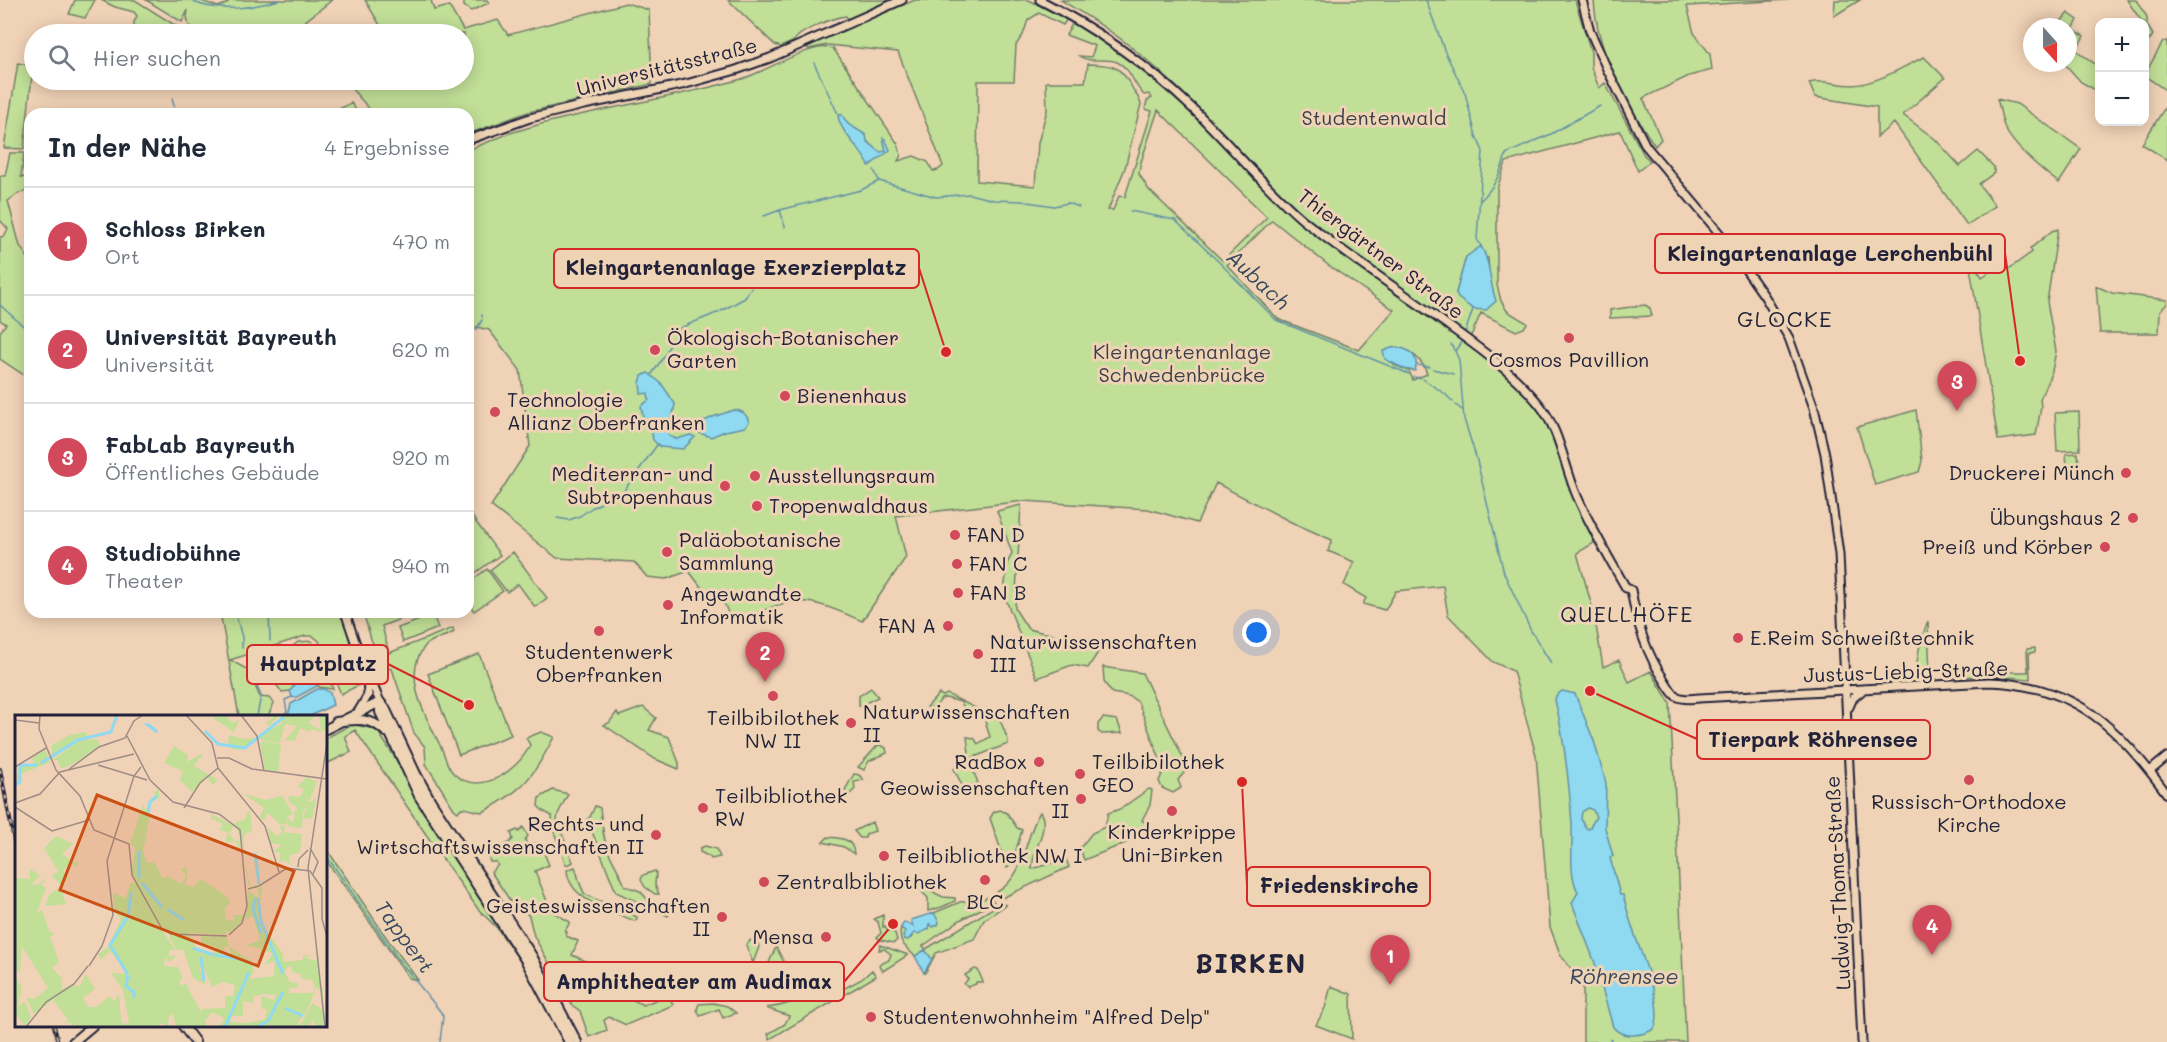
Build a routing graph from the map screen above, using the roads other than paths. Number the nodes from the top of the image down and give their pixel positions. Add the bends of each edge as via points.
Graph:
1 (902, 0) edge
2 (1040, 0) edge
3 (1582, 0) edge
4 (474, 138) edge
5 (347, 618) edge
6 (366, 668) junction
7 (1846, 674) junction
8 (1865, 688) junction
9 (1847, 690) junction
10 (1676, 696) joint
11 (380, 702) junction
12 (358, 712) junction
13 (1847, 713) junction
14 (336, 723) junction
15 (327, 728) edge
16 (392, 740) junction
17 (2167, 757) edge
18 (2150, 771) junction
19 (2167, 794) edge
20 (91, 1027) edge
21 (184, 1027) edge
22 (74, 1042) edge
23 (195, 1042) edge
24 (569, 1042) edge
25 (577, 1042) edge
26 (1862, 1042) edge

1 - 4 main road, Universitätsstraße via 744,67 686,84 530,118
2 - 10 main road, Thiergärtner Straße via 1108,40 1163,81 1303,220 1500,364 1546,414 1587,518 1626,588 1631,590 1644,642
3 - 7 main road, Ludwig-Thoma-Straße via 1606,69 1646,146 1725,240 1766,297 1789,338 1814,408 1825,454 1839,554
5 - 6 main road
6 - 11 main road
6 - 12 main road via 368,695
7 - 8 main road
7 - 9 main road, Ludwig-Thoma-Straße
8 - 9 main road, Justus-Liebig-Straße
8 - 13 main road via 1853,698
8 - 18 main road, Justus-Liebig-Straße via 1989,682 2037,688 2094,714 2128,744
9 - 10 main road, Justus-Liebig-Straße via 1696,699
9 - 13 main road, Ludwig-Thoma-Straße
11 - 12 main road
11 - 16 main road via 380,712
11 - 25 main road via 431,801 532,956
12 - 14 main road
13 - 26 main road, Ludwig-Thoma-Straße
14 - 15 main road
14 - 16 main road via 358,719 373,722
16 - 24 main road via 427,809 526,961
17 - 18 main road
18 - 19 main road, Justus-Liebig-Straße
20 - 22 main road
21 - 23 main road

